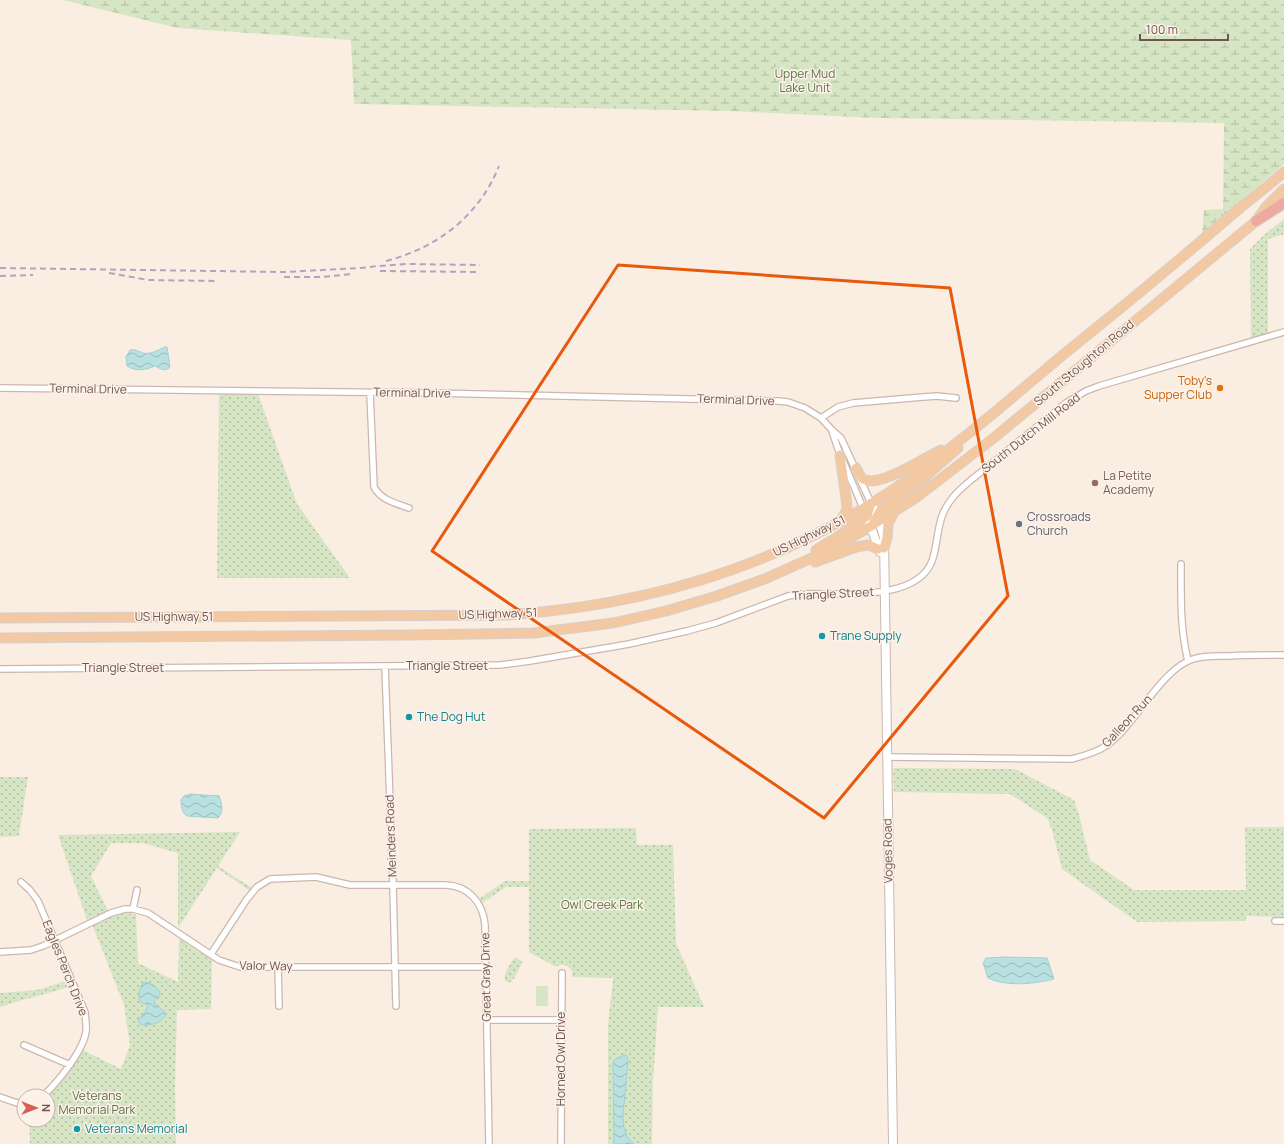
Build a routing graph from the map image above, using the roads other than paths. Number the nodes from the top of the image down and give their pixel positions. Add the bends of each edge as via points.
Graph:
1 (1284, 172) edge
2 (1284, 189) edge
3 (1284, 199) edge
4 (1284, 203) edge
5 (1256, 221) junction
6 (1284, 332) edge
7 (0, 388) edge
8 (370, 393) junction
9 (956, 398) dead end
10 (821, 418) junction
11 (832, 430) junction
12 (964, 436) junction
13 (955, 443) junction
14 (840, 455) junction
15 (856, 468) junction
16 (408, 508) dead end
17 (894, 512) junction
18 (871, 515) junction
19 (840, 521) junction
20 (881, 548) junction
21 (1181, 564) dead end
22 (783, 571) junction
23 (884, 591) junction
24 (0, 618) edge
25 (0, 638) edge
26 (1284, 655) edge
27 (1188, 661) junction
28 (385, 666) junction
29 (0, 669) edge
30 (887, 757) junction
31 (21, 882) dead end
32 (393, 885) junction
33 (137, 890) dead end
34 (133, 909) junction
35 (1275, 921) dead end
36 (1284, 921) edge
37 (54, 941) junction
38 (0, 952) edge
39 (211, 954) junction
40 (278, 967) junction
41 (394, 967) junction
42 (485, 967) junction
43 (562, 973) dead end
44 (279, 1006) dead end
45 (396, 1006) dead end
46 (486, 1020) junction
47 (562, 1020) junction
48 (24, 1045) dead end
49 (70, 1065) junction
50 (51, 1088) edge
51 (0, 1097) edge
52 (16, 1103) edge
53 (489, 1144) edge
54 (561, 1144) edge
55 (893, 1144) edge

1 - 12 main road, South Stoughton Road
2 - 5 main road
3 - 5 main road, South Stoughton Road
4 - 5 highway
5 - 17 main road, South Stoughton Road via 972,455
6 - 23 street, South Dutch Mill Road via 1099,386 1066,403 954,496 941,518 933,557 926,572 911,583
7 - 8 street, Terminal Drive
8 - 10 street, Terminal Drive via 768,400 795,404
8 - 16 street via 374,487 378,495
9 - 10 street via 923,396 853,403 838,407
10 - 11 street, Terminal Drive
11 - 14 street, Terminal Drive
11 - 15 street, Terminal Drive via 841,438
12 - 13 main road, South Stoughton Road
12 - 18 main road via 960,446 944,461 880,511
13 - 15 main road via 882,479 869,481 862,478
13 - 18 main road, US Highway 51 via 913,476
14 - 18 street, Terminal Drive
14 - 19 main road via 847,506
15 - 18 street, Terminal Drive
17 - 18 main road, South Stoughton Road
17 - 20 main road via 888,524 887,538
18 - 19 main road, US Highway 51
18 - 20 street, Voges Road
18 - 22 main road, US Highway 51
19 - 24 main road, US Highway 51 via 783,550 715,576 638,597 559,611 489,615
20 - 22 main road via 868,545 856,547 802,567
20 - 23 street, Voges Road via 884,558
21 - 27 street via 1182,629
22 - 25 main road, US Highway 51 via 717,596 666,611 607,624 534,633
23 - 28 street, Triangle Street via 788,596 687,631 530,662 478,666
23 - 30 street, Voges Road
26 - 27 street, Galleon Run via 1207,656
27 - 30 street, Galleon Run via 1168,677 1107,746 1087,755 1072,759
28 - 29 street, Triangle Street
28 - 32 street, Meinders Road
30 - 55 street, Voges Road
31 - 37 street, Eagles Perch Drive via 38,901
32 - 39 street, Great Gray Drive via 350,885 316,877 275,877 257,887 247,899
32 - 41 street, Meinders Road
32 - 42 street, Great Gray Drive via 454,885 471,894 483,913
33 - 34 street
34 - 37 street, Valor Way via 111,913
34 - 39 street, Valor Way via 148,913
35 - 36 street
37 - 38 street, Valor Way via 31,950
37 - 49 street, Eagles Perch Drive via 84,1012 85,1038
39 - 40 street, Valor Way via 234,966
40 - 41 street, Valor Way
40 - 44 street
41 - 42 street, Valor Way
41 - 45 street, Meinders Road
42 - 46 street, Great Gray Drive
43 - 47 street, Horned Owl Drive
46 - 47 street
46 - 53 street, Great Gray Drive
47 - 54 street, Horned Owl Drive
48 - 49 street
49 - 50 street, Eagles Perch Drive
51 - 52 street

